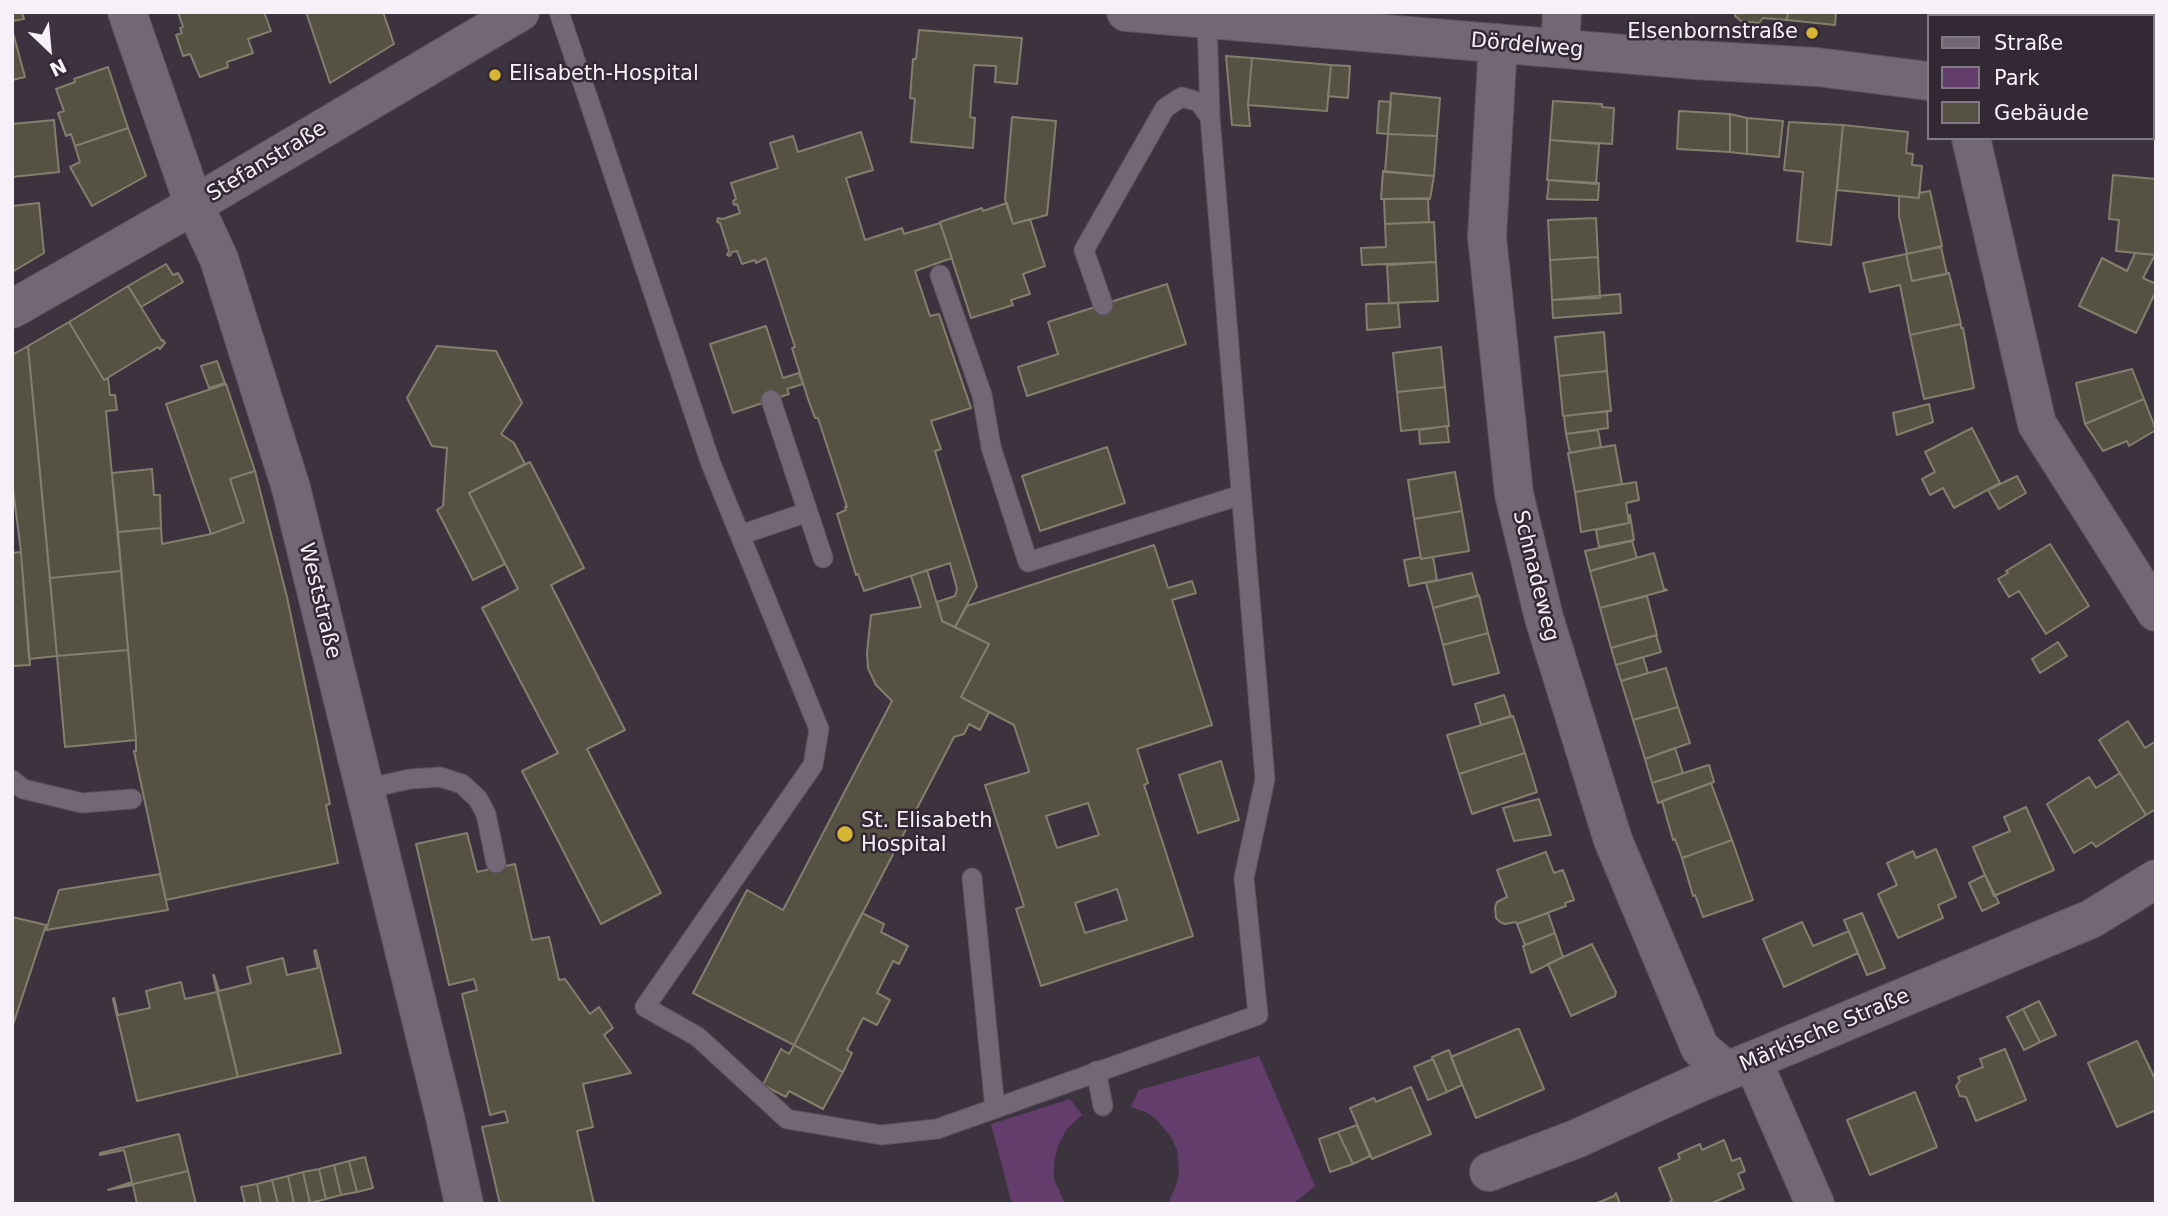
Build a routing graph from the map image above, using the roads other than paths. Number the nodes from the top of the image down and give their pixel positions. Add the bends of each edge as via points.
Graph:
1 (127, 12) edge
2 (520, 12) edge
3 (559, 12) edge
4 (1126, 12) edge
5 (1224, 18) edge
6 (1561, 30) edge
7 (1498, 43) junction
8 (1926, 81) edge
9 (1210, 117) junction
10 (1970, 140) edge
11 (194, 205) junction
12 (940, 275) dead end
13 (1103, 305) dead end
14 (12, 309) edge
15 (771, 400) dead end
16 (1241, 495) junction
17 (808, 512) junction
18 (740, 536) junction
19 (823, 558) dead end
20 (2156, 612) edge
21 (12, 780) edge
22 (365, 789) junction
23 (132, 799) dead end
24 (496, 863) dead end
25 (972, 878) dead end
26 (2156, 879) edge
27 (1740, 1067) junction
28 (1096, 1071) junction
29 (1103, 1106) dead end
30 (995, 1110) junction
31 (1489, 1172) dead end
32 (464, 1204) edge
33 (1815, 1204) edge

1 - 11 street, Weststraße
2 - 11 street, Stefanstraße
3 - 18 lane via 711,464
4 - 5 street, Dördelweg
5 - 7 street, Dördelweg
5 - 9 lane
6 - 7 street, Dördelweg
6 - 8 street, Dördelweg via 1695,60 1817,67
7 - 27 street, Schnadeweg via 1487,237 1514,494 1544,618 1613,840 1700,1048
9 - 13 lane via 1199,102 1182,97 1165,108 1111,202 1084,250
9 - 16 lane
10 - 20 street via 2037,424
11 - 14 street, Stefanstraße
11 - 22 street, Weststraße via 219,259 291,488
12 - 16 lane via 982,395 991,447 1028,562
15 - 17 lane
16 - 28 lane via 1265,779 1244,878 1258,1015
17 - 18 lane
17 - 19 lane
18 - 30 lane via 819,729 813,765 645,1007 698,1037 788,1119 881,1135 937,1129
21 - 23 lane via 23,789 82,803
22 - 24 lane via 440,777 461,783 486,814
22 - 32 street, Weststraße
25 - 30 lane
26 - 27 street, Märkische Straße via 2091,919
27 - 31 street, Märkische Straße
27 - 33 street
28 - 29 lane
28 - 30 lane

